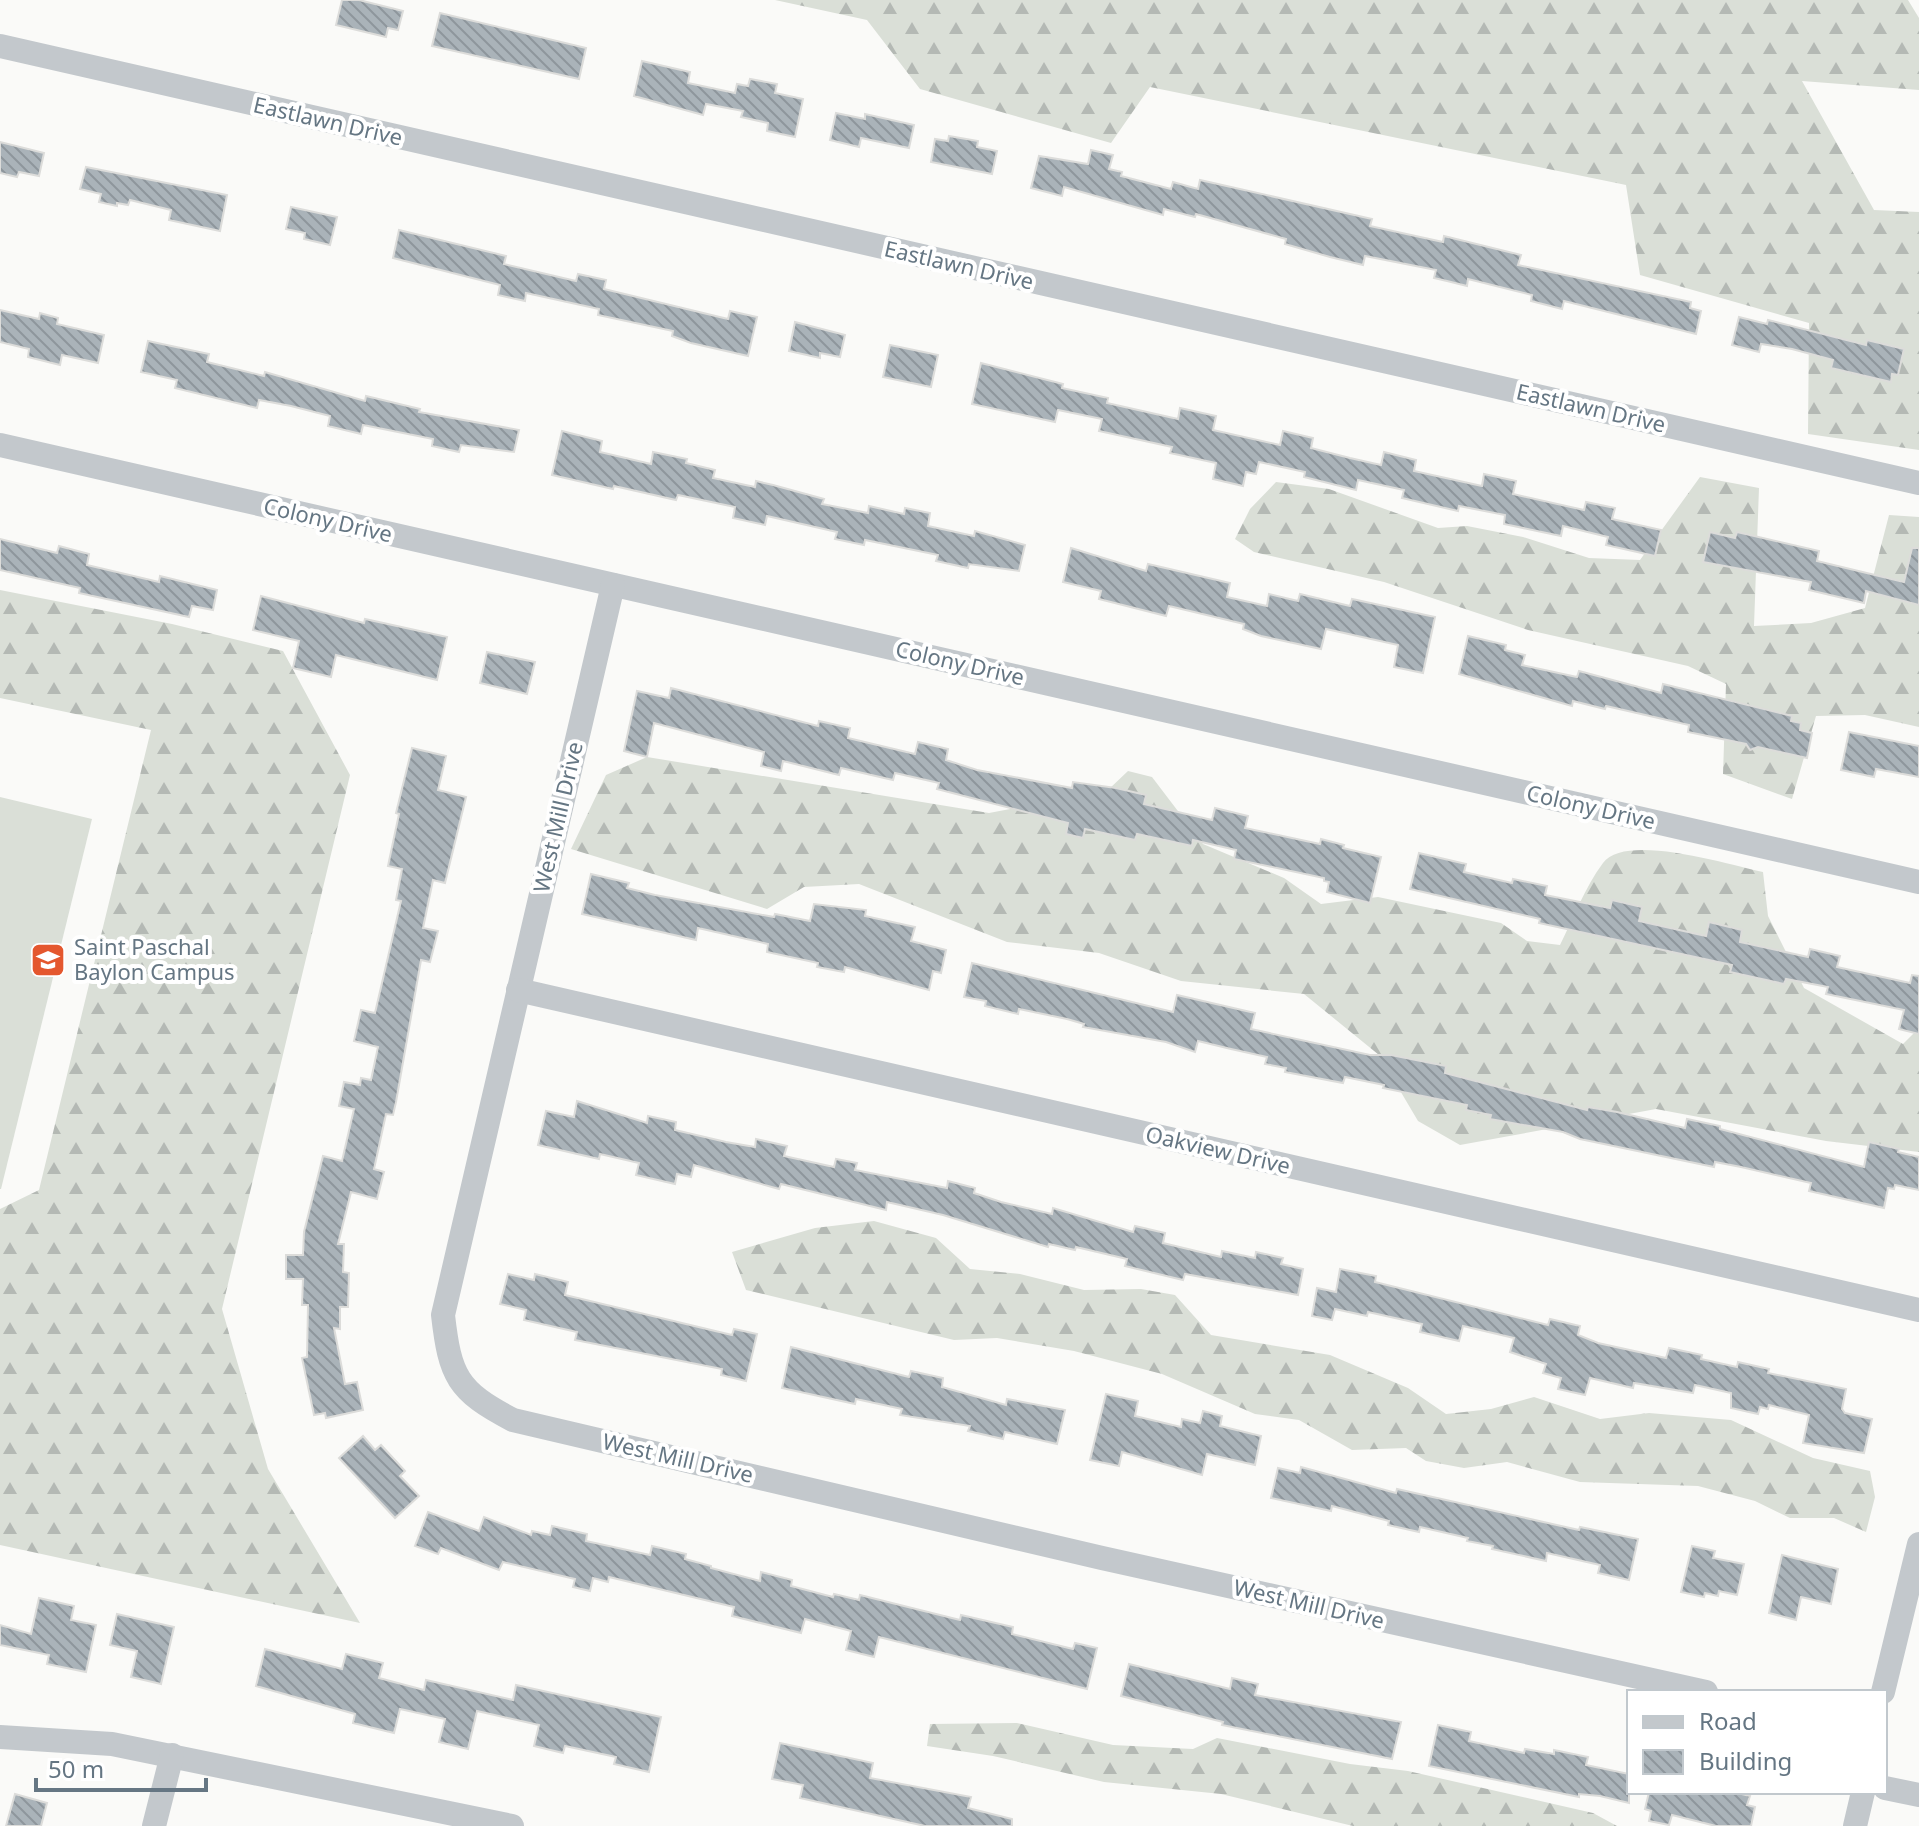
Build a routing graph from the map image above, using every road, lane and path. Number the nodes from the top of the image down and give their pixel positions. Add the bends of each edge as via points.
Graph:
1 (0, 46) edge
2 (0, 445) edge
3 (1919, 483) edge
4 (613, 585) junction
5 (1919, 882) edge
6 (518, 990) junction
7 (1919, 1310) edge
8 (1919, 1544) edge
9 (1697, 1690) edge
10 (1883, 1690) edge
11 (0, 1737) edge
12 (172, 1755) junction
13 (1887, 1788) edge
14 (1863, 1794) edge
15 (1919, 1795) edge
16 (154, 1826) edge
17 (512, 1826) edge
18 (1855, 1826) edge

1 - 3 street, Eastlawn Drive
2 - 4 street, Colony Drive
4 - 5 street, Colony Drive
4 - 6 street, West Mill Drive
6 - 7 street, Oakview Drive
6 - 9 street, West Mill Drive via 443,1315 449,1361 465,1388 485,1405 513,1420 1001,1535
8 - 10 street
11 - 12 street via 112,1744
12 - 16 street
12 - 17 street
13 - 15 street
14 - 18 street

